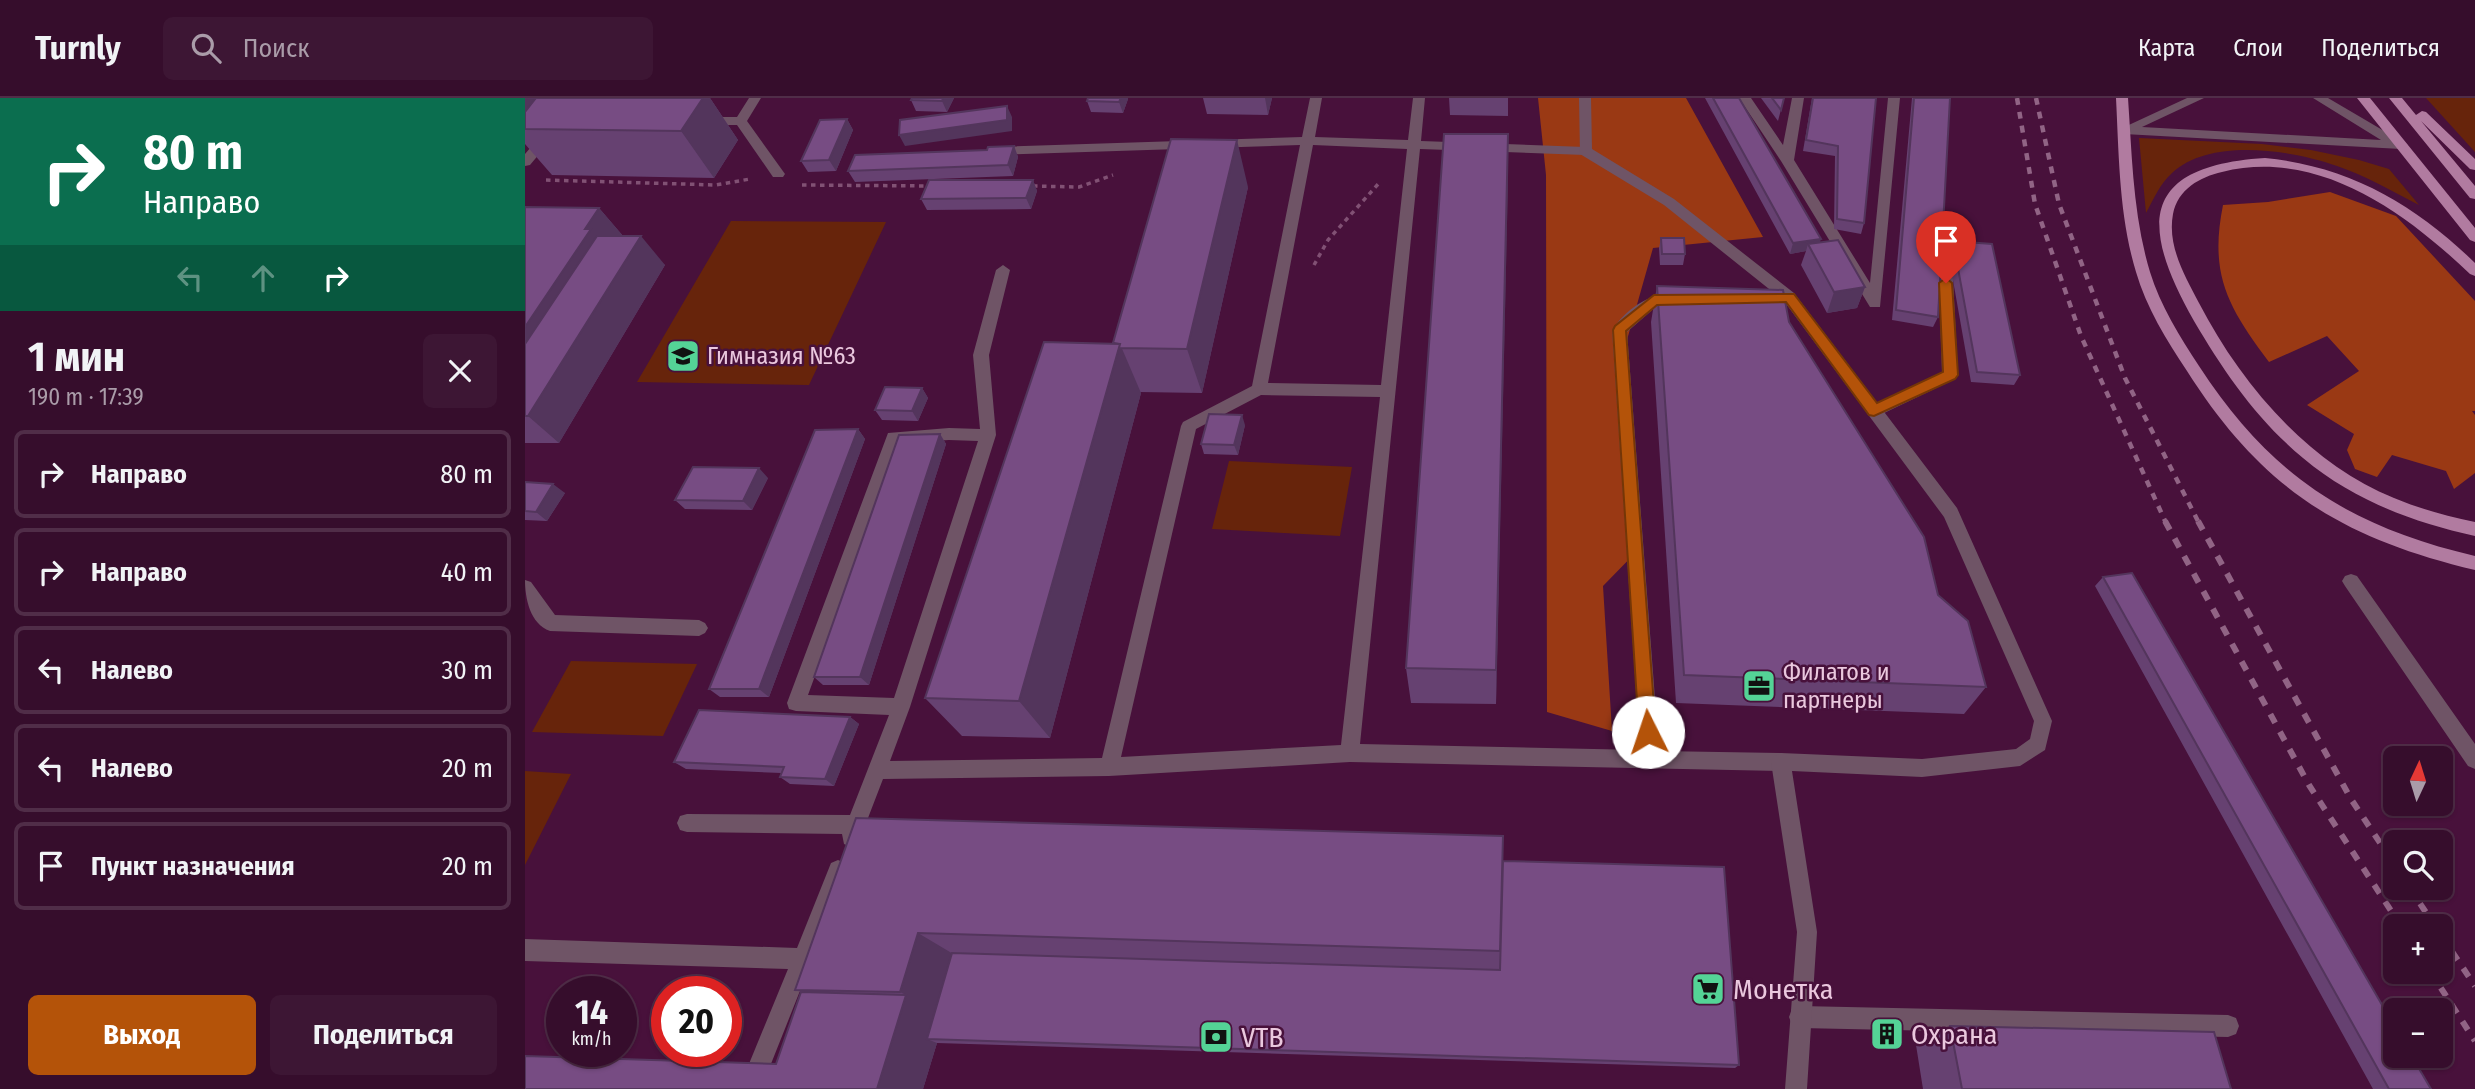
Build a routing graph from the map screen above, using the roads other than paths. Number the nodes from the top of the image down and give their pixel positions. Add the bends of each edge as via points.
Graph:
1 (580, 98) edge
2 (755, 98) edge
3 (1316, 98) edge
4 (1419, 98) edge
5 (1585, 98) edge
6 (1745, 98) edge
7 (1798, 98) edge
8 (1894, 98) edge
9 (2122, 98) edge
10 (2198, 98) edge
11 (2319, 98) edge
12 (2363, 98) edge
13 (2395, 98) edge
14 (2403, 98) edge
15 (687, 121) edge
16 (741, 121) junction
17 (2124, 130) junction
18 (1310, 141) junction
19 (1415, 143) junction
20 (2401, 145) junction
21 (984, 151) edge
22 (1585, 151) junction
23 (1787, 160) junction
24 (525, 162) edge
25 (2475, 166) edge
26 (778, 174) road end
27 (2475, 195) edge
28 (2475, 237) edge
29 (1945, 260) edge
30 (1003, 270) dead end
31 (2475, 271) edge
32 (1762, 298) edge
33 (1789, 298) junction
34 (1694, 299) edge
35 (1259, 389) junction
36 (1388, 391) junction
37 (1874, 411) junction
38 (988, 435) junction
39 (2475, 529) edge
40 (2475, 563) edge
41 (2351, 581) dead end
42 (525, 587) edge
43 (699, 628) dead end
44 (901, 707) junction
45 (2467, 736) edge
46 (1350, 753) junction
47 (1650, 759) junction
48 (2475, 760) edge
49 (1781, 762) junction
50 (1109, 767) junction
51 (877, 770) junction
52 (687, 823) dead end
53 (856, 825) junction
54 (525, 950) edge
55 (803, 959) junction
56 (1800, 1017) junction
57 (2228, 1026) dead end
58 (755, 1076) edge
59 (1795, 1089) edge

1 - 24 street
2 - 16 street
3 - 18 street
4 - 19 street
5 - 22 street
6 - 23 street
7 - 23 street
8 - 23 street via 1875,303
9 - 17 main road
10 - 17 street
11 - 20 street
12 - 20 main road
13 - 27 main road
14 - 25 main road
15 - 16 street
16 - 26 street
17 - 20 street
17 - 40 main road via 2129,211 2143,274 2206,393 2243,440 2293,485 2351,522 2431,555
18 - 19 street
18 - 21 street
18 - 35 street
19 - 22 street
19 - 36 street
20 - 28 main road
22 - 33 street via 1669,202
29 - 37 street via 1951,375
30 - 38 street via 981,355
31 - 39 main road via 2430,229 2396,206 2357,184 2305,167 2260,162 2221,166 2195,175 2173,193 2165,225 2172,263 2210,337 2278,428 2362,492 2409,512
32 - 33 street
33 - 37 street
34 - 47 street via 1654,300 1619,330
35 - 36 street
35 - 50 street via 1189,426
36 - 46 street
37 - 49 street via 1951,513 2043,721 2038,744 2019,757 1922,768
38 - 44 street
38 - 44 street via 894,437 796,703
41 - 45 street
42 - 43 street via 550,623
44 - 51 street
45 - 48 street
46 - 47 street
46 - 50 street
47 - 49 street
49 - 56 street via 1807,932
50 - 51 street
51 - 53 street
52 - 53 street
53 - 55 street
54 - 55 street
55 - 58 street
56 - 57 street
56 - 59 street

